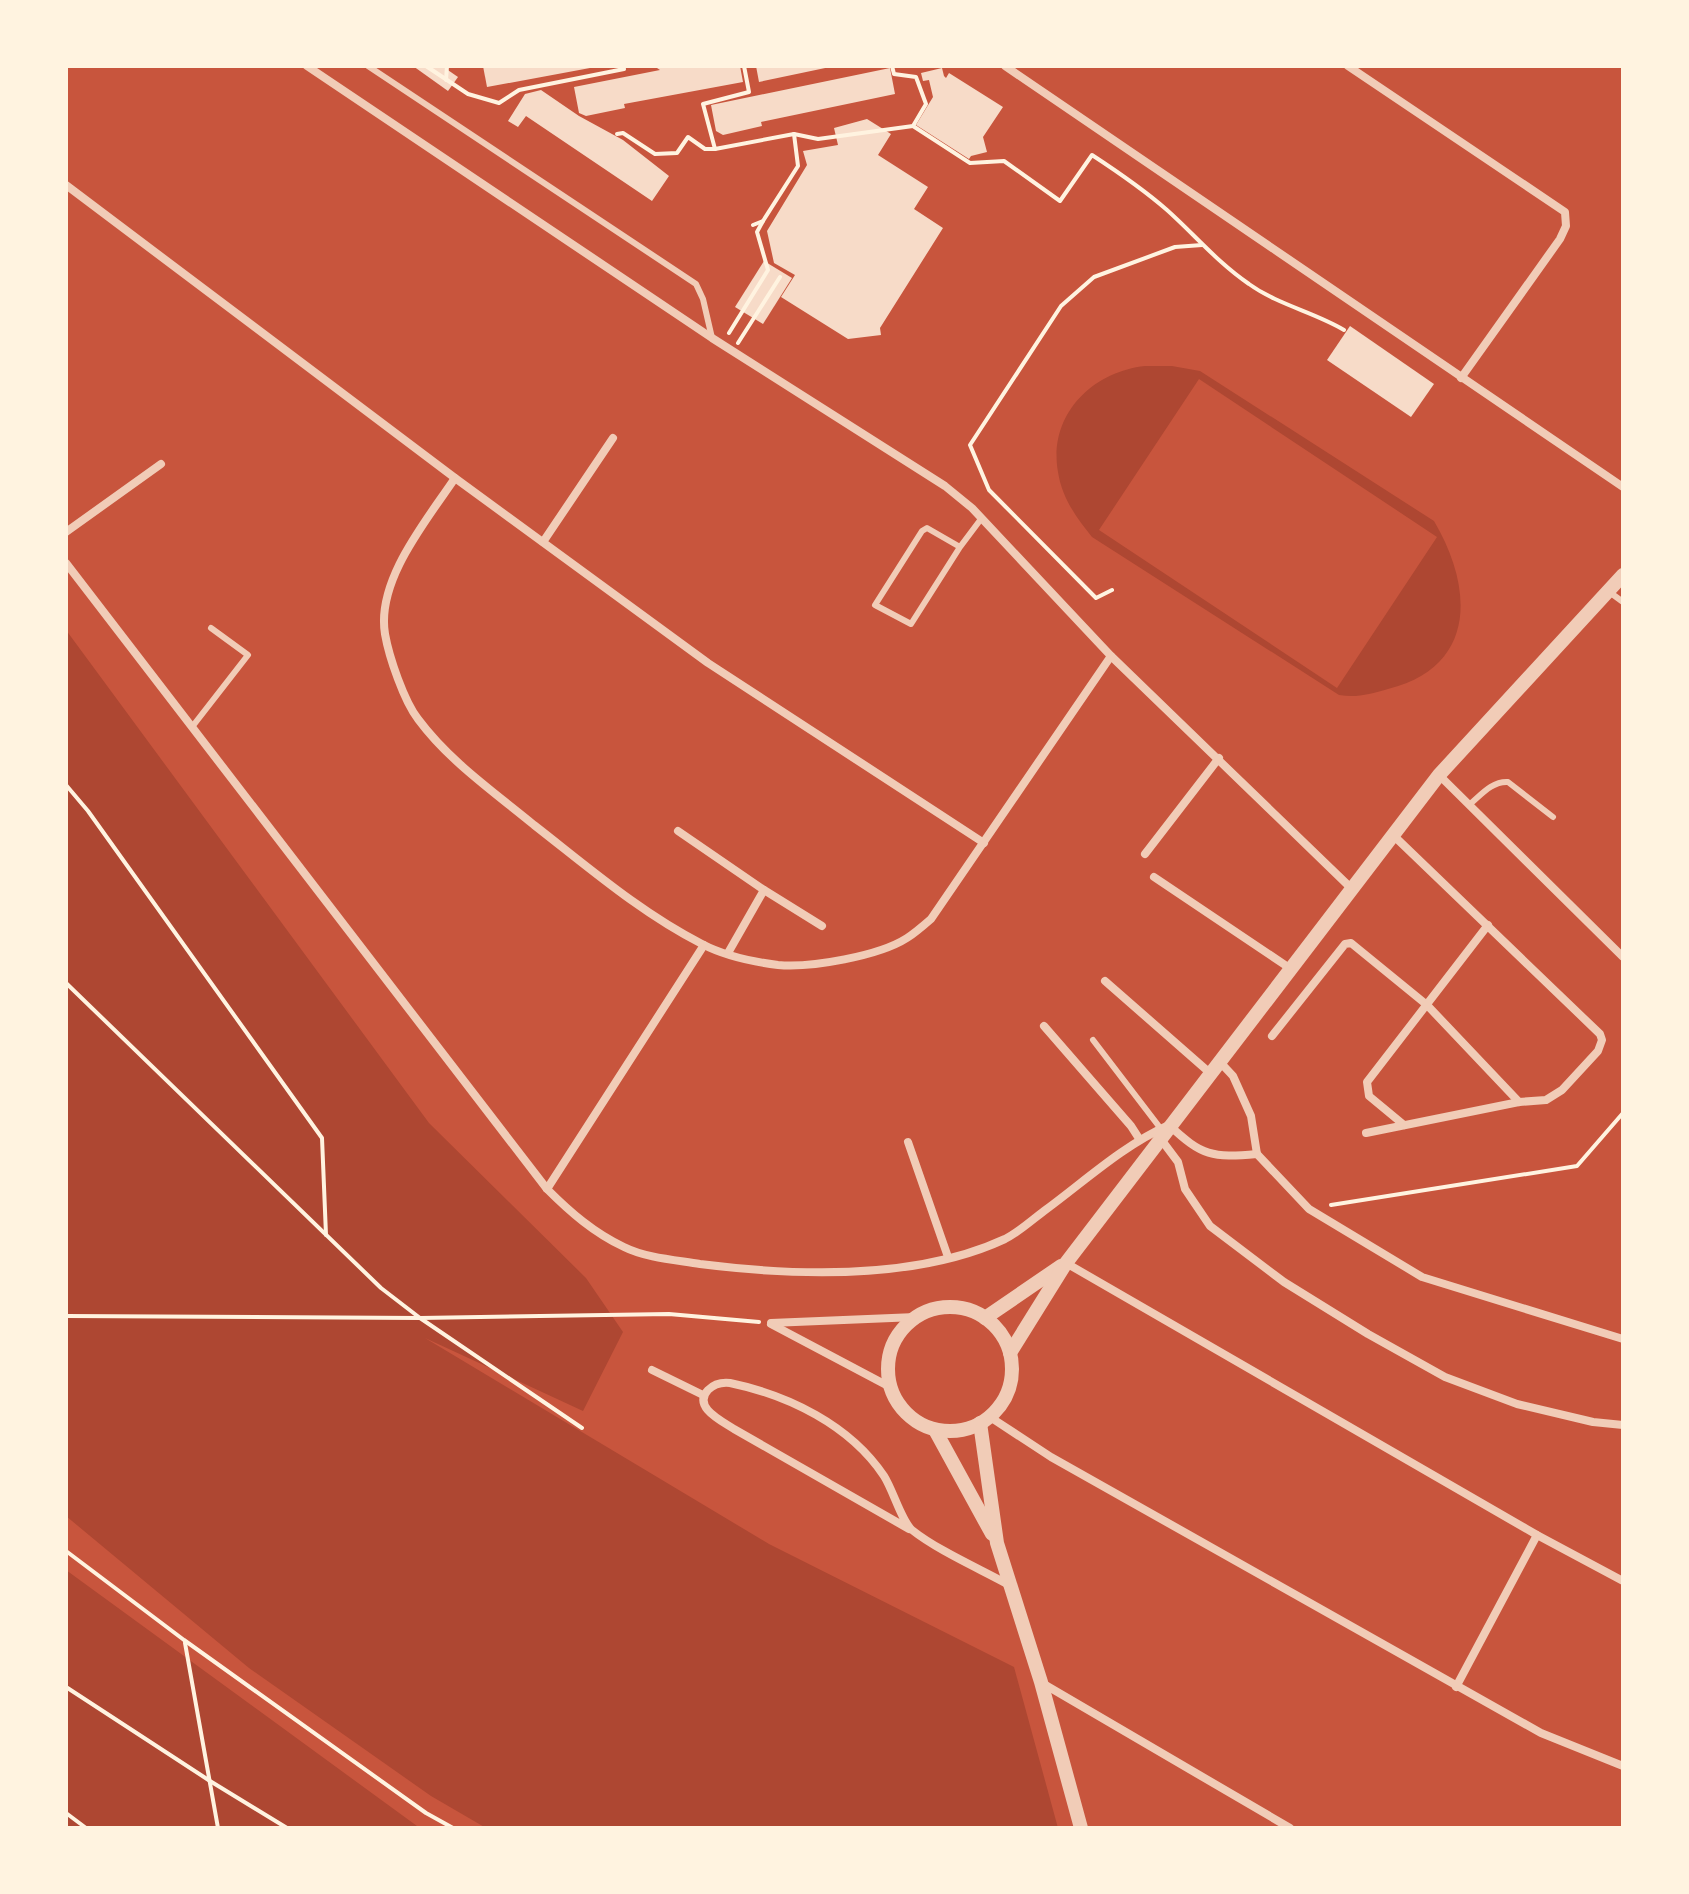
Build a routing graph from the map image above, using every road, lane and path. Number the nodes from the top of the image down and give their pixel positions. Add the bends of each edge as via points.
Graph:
1 (307, 66) edge
2 (368, 66) edge
3 (426, 66) edge
4 (447, 66) edge
5 (744, 66) edge
6 (892, 66) edge
7 (1005, 66) edge
8 (1348, 66) edge
9 (624, 69) dead end
10 (446, 80) junction
11 (913, 126) junction
12 (617, 134) dead end
13 (794, 134) junction
14 (715, 149) junction
15 (66, 185) edge
16 (763, 221) junction
17 (753, 225) dead end
18 (1202, 245) junction
19 (780, 277) dead end
20 (1344, 330) dead end
21 (712, 338) junction
22 (722, 344) junction
23 (733, 351) junction
24 (1461, 378) junction
25 (613, 438) dead end
26 (161, 464) dead end
27 (455, 478) junction
28 (1623, 487) edge
29 (981, 519) junction
30 (66, 532) edge
31 (543, 542) junction
32 (960, 547) junction
33 (66, 563) edge
34 (1623, 575) edge
35 (1112, 590) dead end
36 (1608, 591) junction
37 (1623, 602) edge
38 (211, 628) dead end
39 (1111, 656) junction
40 (192, 727) junction
41 (1219, 758) junction
42 (1439, 775) junction
43 (66, 785) edge
44 (1469, 805) junction
45 (1553, 817) dead end
46 (678, 831) dead end
47 (1393, 835) junction
48 (984, 843) junction
49 (1145, 854) dead end
50 (1154, 877) dead end
51 (764, 890) junction
52 (1353, 890) junction
53 (1488, 925) junction
54 (822, 926) dead end
55 (704, 945) junction
56 (728, 953) junction
57 (1623, 957) edge
58 (1291, 969) junction
59 (1105, 981) dead end
60 (66, 983) edge
61 (1427, 1005) junction
62 (1044, 1026) dead end
63 (1272, 1036) dead end
64 (1093, 1040) dead end
65 (1215, 1067) junction
66 (1519, 1102) junction
67 (1623, 1113) edge
68 (1404, 1125) junction
69 (1163, 1131) junction
70 (1366, 1133) dead end
71 (1140, 1140) junction
72 (908, 1142) dead end
73 (1257, 1154) junction
74 (547, 1189) junction
75 (1309, 1209) junction
76 (326, 1236) junction
77 (948, 1257) junction
78 (1066, 1263) junction
79 (66, 1316) edge
80 (916, 1317) junction
81 (420, 1318) junction
82 (985, 1318) junction
83 (771, 1323) junction
84 (1623, 1339) edge
85 (1010, 1353) junction
86 (652, 1370) dead end
87 (890, 1387) junction
88 (703, 1395) junction
89 (985, 1420) junction
90 (1623, 1425) edge
91 (582, 1428) dead end
92 (935, 1430) junction
93 (909, 1529) junction
94 (1537, 1535) junction
95 (997, 1543) junction
96 (66, 1551) edge
97 (1623, 1581) edge
98 (1010, 1586) junction
99 (184, 1640) junction
100 (1041, 1682) junction
101 (66, 1687) edge
102 (1456, 1687) junction
103 (1623, 1766) edge
104 (210, 1781) junction
105 (66, 1813) edge
106 (86, 1828) edge
107 (218, 1828) edge
108 (287, 1828) edge
109 (453, 1828) edge
110 (1081, 1828) edge
111 (1290, 1828) edge

1 - 21 street
2 - 21 lane via 696,284
3 - 10 path
4 - 10 path
5 - 14 path via 749,92 703,104
6 - 11 path via 894,74 916,77 926,104
7 - 24 street
8 - 24 street via 1565,212 1560,239
9 - 10 path via 519,90 499,103 468,94
11 - 13 path via 818,139
11 - 18 path via 970,163 1004,161 1060,201 1092,155 1131,181
12 - 14 path via 655,154 677,153 688,137 705,149
13 - 14 path
13 - 16 path via 798,166
15 - 27 street
16 - 17 path
16 - 22 path via 757,232 768,270
18 - 20 path via 1252,286
18 - 35 path via 1175,247 1094,277 1061,306 970,445 989,490 1096,598
19 - 23 path
21 - 22 street
22 - 23 street
23 - 29 street via 945,486
24 - 28 street
25 - 31 street
26 - 30 street
27 - 31 street
27 - 55 street via 402,556 388,592 385,633 416,718 465,769 579,860 638,905
29 - 32 lane
29 - 39 street
31 - 48 street via 708,663
32 - 32 lane via 927,528 922,531 875,605 911,624
33 - 40 street
34 - 36 street
36 - 37 lane
36 - 42 street
38 - 40 lane via 248,655
39 - 41 street
39 - 48 street
40 - 74 street
41 - 49 street
41 - 52 street
42 - 44 street
42 - 47 street
43 - 76 path via 322,1138
44 - 45 lane via 1503,781
44 - 57 street
46 - 51 street
47 - 52 street
47 - 53 street
48 - 56 street via 931,919 876,953 801,965 776,965
50 - 58 street
51 - 54 street
51 - 56 street
52 - 58 street
53 - 61 street
53 - 66 street via 1602,1040 1556,1096
55 - 56 street
55 - 74 street
58 - 65 street
59 - 65 street
60 - 76 path
61 - 63 street via 1355,945 1345,944
61 - 66 street
61 - 68 street via 1367,1082 1369,1096
62 - 71 street
64 - 69 lane
65 - 69 street
65 - 73 street via 1233,1076 1251,1116
66 - 68 street
67 - 75 path via 1577,1166
68 - 70 street
69 - 71 street
69 - 73 street via 1225,1157
69 - 78 street
69 - 90 street via 1185,1189 1210,1226 1284,1282 1445,1377 1517,1404
71 - 77 street via 1008,1238
72 - 77 street
73 - 75 street
74 - 77 street via 580,1220 626,1248 675,1260 812,1273
75 - 84 street via 1422,1277
76 - 81 path
78 - 82 street
78 - 85 street
78 - 94 street
79 - 81 path
80 - 82 street via 958,1307
80 - 83 street
80 - 87 street via 889,1355
81 - 83 path via 669,1314
81 - 91 path
82 - 85 street
83 - 87 street
85 - 89 street via 1009,1388
86 - 88 street
87 - 92 street via 907,1414
88 - 93 street via 707,1410 734,1429
88 - 93 street via 723,1382 740,1385 776,1396 834,1426 878,1468
89 - 92 street via 950,1432
89 - 95 street
89 - 102 street
92 - 95 street
93 - 98 street
94 - 97 street
94 - 102 street
95 - 98 street
96 - 99 path
98 - 100 street
99 - 104 path
99 - 109 path
100 - 110 street
100 - 111 street
101 - 104 path
102 - 103 street via 1541,1733
104 - 107 path
104 - 108 path
105 - 106 path

